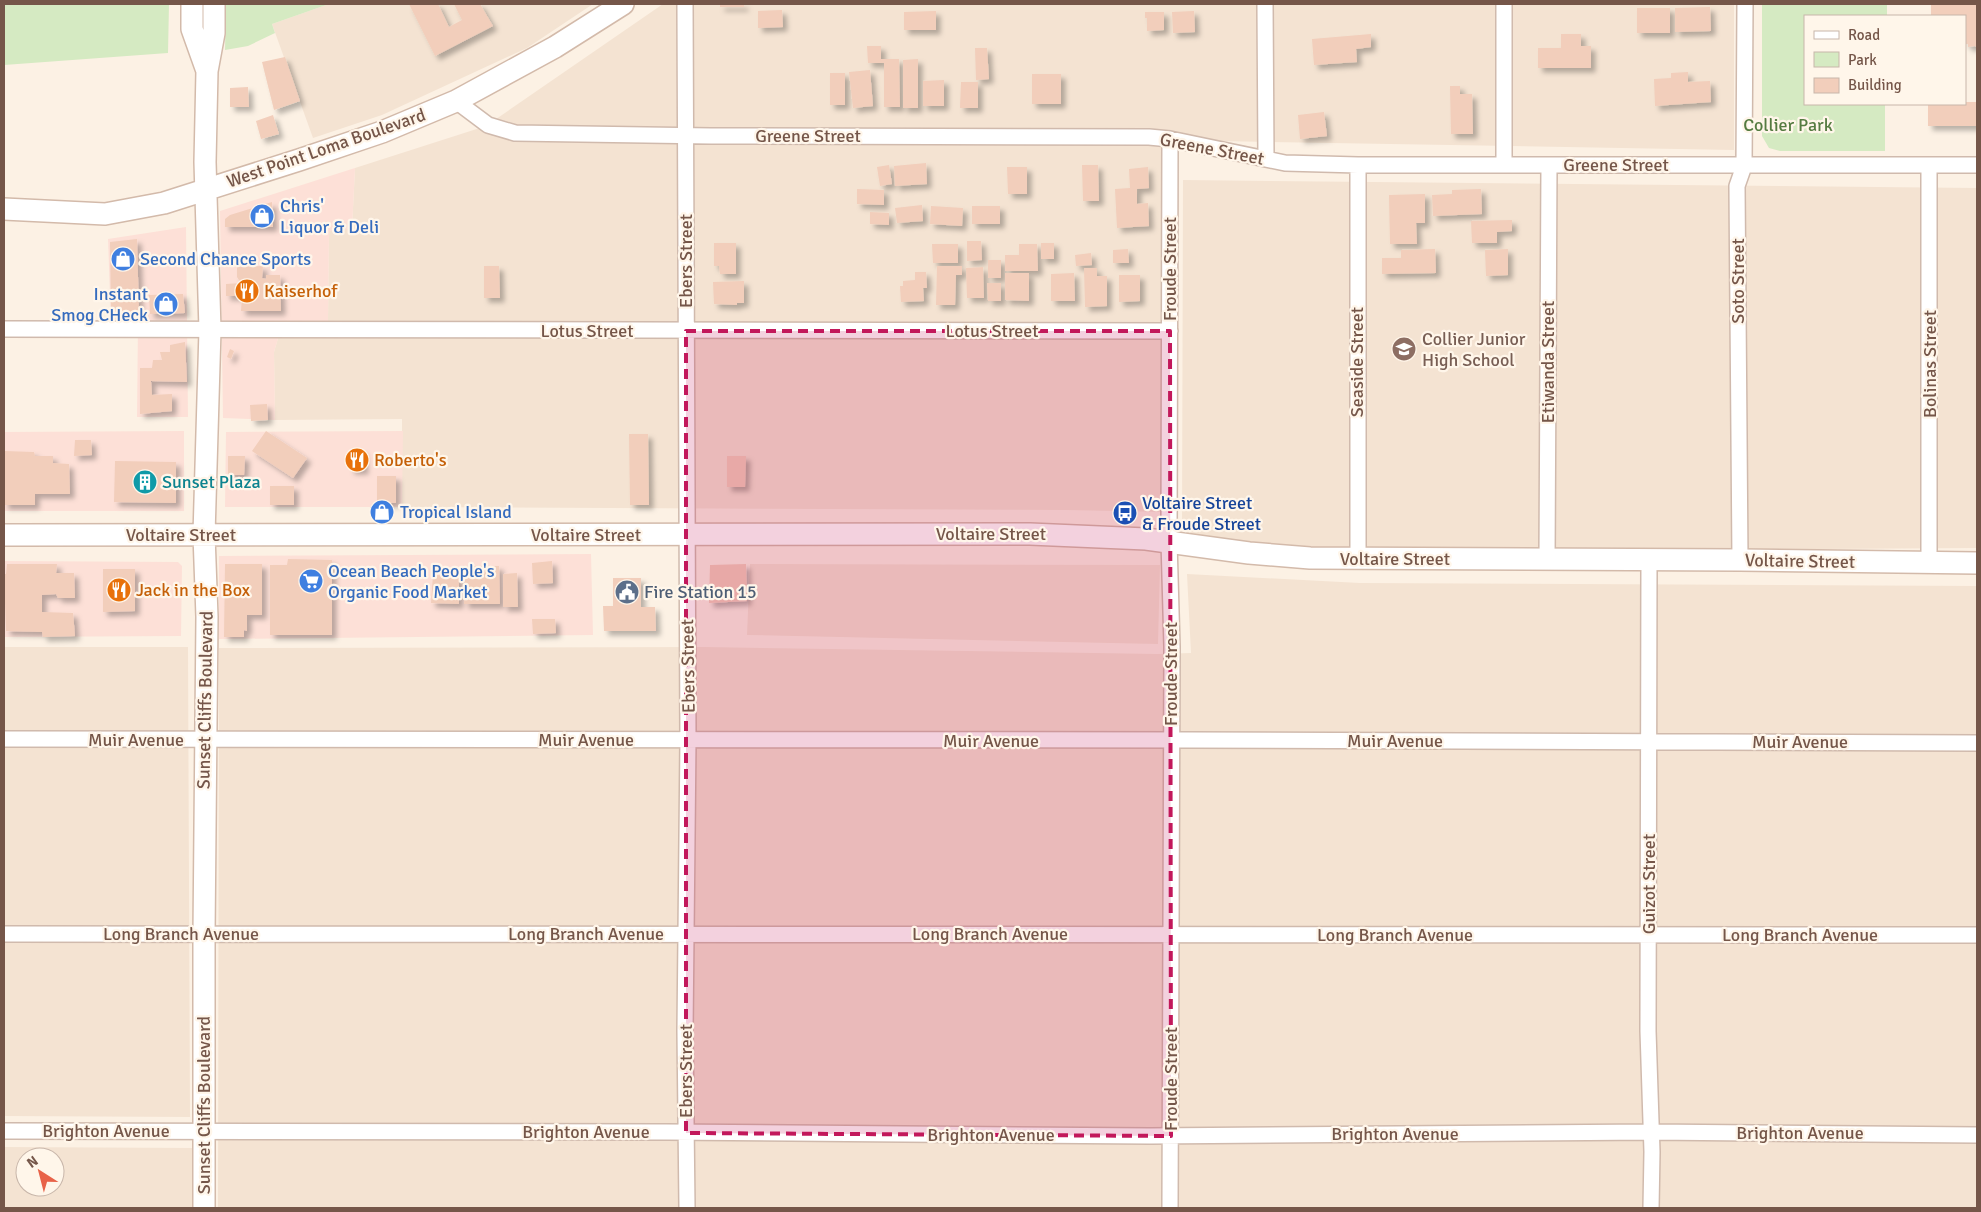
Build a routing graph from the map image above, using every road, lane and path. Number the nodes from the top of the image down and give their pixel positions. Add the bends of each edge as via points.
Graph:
1 (192, 4) edge
2 (214, 4) edge
3 (623, 4) edge
4 (685, 4) edge
5 (1265, 4) edge
6 (1504, 4) edge
7 (1744, 4) edge
8 (207, 71) junction
9 (456, 101) junction
10 (685, 136) junction
11 (1170, 139) junction
12 (1266, 159) junction
13 (1358, 165) junction
14 (1504, 165) junction
15 (1549, 165) junction
16 (1977, 165) edge
17 (1744, 166) junction
18 (1929, 166) junction
19 (206, 189) junction
20 (4, 209) edge
21 (4, 329) edge
22 (210, 330) junction
23 (686, 331) junction
24 (1170, 331) junction
25 (688, 534) junction
26 (4, 535) edge
27 (204, 535) junction
28 (1169, 541) junction
29 (1358, 559) junction
30 (1547, 560) junction
31 (1649, 560) junction
32 (1740, 560) junction
33 (1930, 562) junction
34 (1977, 563) edge
35 (4, 739) edge
36 (205, 740) junction
37 (688, 740) junction
38 (1171, 740) junction
39 (1648, 742) junction
40 (1977, 743) edge
41 (4, 934) edge
42 (204, 934) junction
43 (687, 934) junction
44 (1171, 935) junction
45 (1649, 935) junction
46 (1977, 935) edge
47 (4, 1131) edge
48 (203, 1131) junction
49 (1651, 1132) junction
50 (686, 1133) junction
51 (1977, 1135) edge
52 (1171, 1136) junction
53 (204, 1208) edge
54 (687, 1208) edge
55 (1170, 1208) edge
56 (1651, 1208) edge

1 - 8 main road, Sunset Cliffs Boulevard via 192,29
2 - 8 main road, Sunset Cliffs Boulevard via 214,33
3 - 9 main road, West Point Loma Boulevard via 547,52
4 - 10 street, Ebers Street
5 - 12 street
6 - 14 street
7 - 17 street, Soto Street
8 - 19 main road, Sunset Cliffs Boulevard
9 - 10 street, Greene Street via 480,121 506,131
9 - 19 main road, West Point Loma Boulevard via 382,132
10 - 11 street, Greene Street
10 - 23 street, Ebers Street
11 - 12 street, Greene Street
11 - 24 street, Froude Street
12 - 13 street, Greene Street via 1285,163
13 - 14 street, Greene Street
13 - 29 street, Seaside Street
14 - 15 street, Greene Street
15 - 17 street, Greene Street
15 - 30 street, Etiwanda Street
16 - 18 street, Greene Street
17 - 18 street, Greene Street
17 - 32 street, Soto Street via 1737,186
18 - 33 street, Bolinas Street
19 - 20 main road, West Point Loma Boulevard via 164,203 105,214
19 - 22 main road, Sunset Cliffs Boulevard
21 - 22 street, Lotus Street
22 - 23 street, Lotus Street
22 - 27 main road, Sunset Cliffs Boulevard
23 - 24 street, Lotus Street
23 - 25 street, Ebers Street
24 - 28 street, Froude Street
25 - 27 main road, Voltaire Street
25 - 28 main road, Voltaire Street via 1030,534
25 - 37 street, Ebers Street
26 - 27 main road, Voltaire Street
27 - 36 main road, Sunset Cliffs Boulevard via 207,617
28 - 29 main road, Voltaire Street via 1280,556
28 - 38 street, Froude Street
29 - 30 main road, Voltaire Street
30 - 31 main road, Voltaire Street
31 - 32 main road, Voltaire Street
31 - 39 street, Guizot Street
32 - 33 main road, Voltaire Street
33 - 34 main road, Voltaire Street
35 - 36 street, Muir Avenue
36 - 37 street, Muir Avenue
36 - 42 main road, Sunset Cliffs Boulevard
37 - 38 street, Muir Avenue
37 - 43 street, Ebers Street
38 - 39 street, Muir Avenue
38 - 44 street, Froude Street
39 - 40 street, Muir Avenue
39 - 45 street, Guizot Street
41 - 42 street, Long Branch Avenue
42 - 43 street, Long Branch Avenue
42 - 48 main road, Sunset Cliffs Boulevard
43 - 44 street, Long Branch Avenue
43 - 50 street, Ebers Street
44 - 45 street, Long Branch Avenue
44 - 52 street, Froude Street
45 - 46 street, Long Branch Avenue
45 - 49 street, Guizot Street
47 - 48 street, Brighton Avenue
48 - 50 street, Brighton Avenue
48 - 53 main road, Sunset Cliffs Boulevard
49 - 51 street, Brighton Avenue
49 - 52 street, Brighton Avenue
49 - 56 street, Guizot Street
50 - 52 street, Brighton Avenue
50 - 54 street, Ebers Street
52 - 55 street, Froude Street

